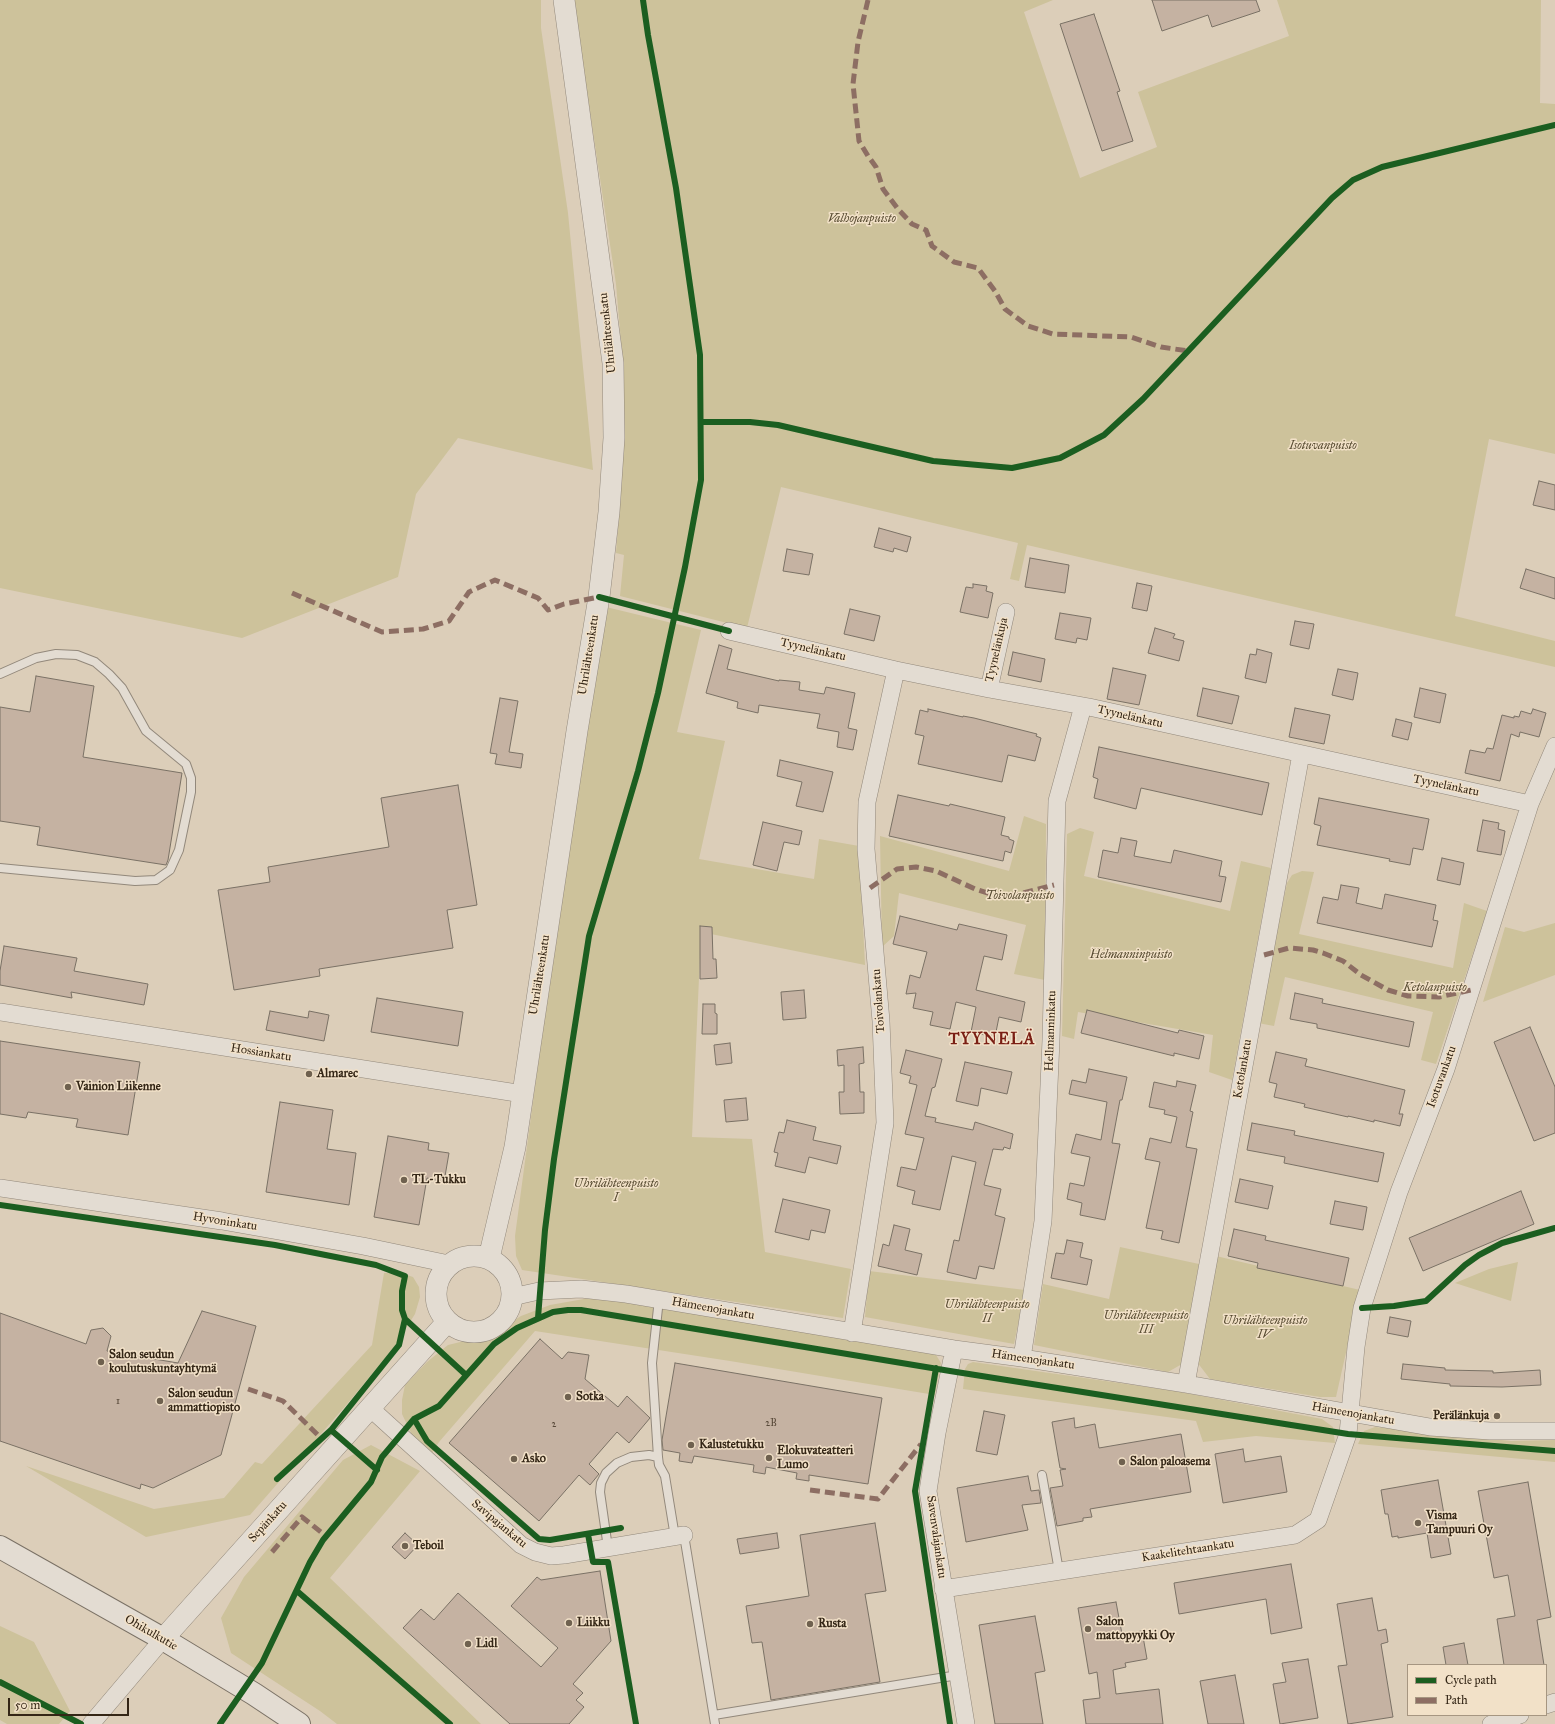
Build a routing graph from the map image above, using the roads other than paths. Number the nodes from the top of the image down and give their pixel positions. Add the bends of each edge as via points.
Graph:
1 (564, 0) edge
2 (1006, 612) dead end
3 (729, 631) dead end
4 (896, 670) junction
5 (0, 674) edge
6 (989, 689) junction
7 (1083, 706) junction
8 (1555, 746) edge
9 (1301, 754) junction
10 (1530, 804) junction
11 (0, 868) edge
12 (0, 1012) edge
13 (523, 1094) junction
14 (0, 1188) edge
15 (489, 1258) junction
16 (449, 1264) junction
17 (512, 1297) junction
18 (659, 1299) junction
19 (447, 1322) junction
20 (852, 1332) junction
21 (954, 1349) junction
22 (1022, 1358) junction
23 (1186, 1384) junction
24 (370, 1408) junction
25 (1350, 1413) junction
26 (1555, 1431) edge
27 (658, 1457) junction
28 (1042, 1475) dead end
29 (680, 1536) junction
30 (0, 1547) edge
31 (608, 1548) junction
32 (1059, 1571) junction
33 (943, 1589) junction
34 (163, 1639) junction
35 (958, 1675) junction
36 (714, 1715) junction
37 (1517, 1716) edge
38 (91, 1724) edge
39 (299, 1724) edge
40 (715, 1724) edge
41 (966, 1724) edge
42 (1491, 1724) edge

1 - 13 street, Uhrilähteenkatu via 613,363 614,438 599,597
2 - 6 street, Tyynelänkuja
3 - 4 street, Tyynelänkatu
4 - 6 street, Tyynelänkatu
4 - 20 street, Toivolankatu via 867,802 866,849 881,1021 885,1123
5 - 11 lane via 36,658 56,654 76,655 95,662 122,688 146,731 186,764 191,778 191,792 179,850 170,870 156,880 135,881
6 - 7 street, Tyynelänkatu
7 - 9 street, Tyynelänkatu
7 - 22 street, Hellmanninkatu via 1056,807 1051,1045 1043,1221
8 - 10 street, Isotuvankatu
9 - 10 street, Tyynelänkatu
9 - 23 street, Ketolankatu
10 - 25 street, Isotuvankatu via 1446,1069 1399,1192 1362,1308
12 - 13 street, Hossiankatu
13 - 15 street, Uhrilähteenkatu via 515,1147
14 - 16 street, Hyvoninkatu via 222,1221
15 - 16 street via 468,1256 458,1258
15 - 17 street via 506,1274 511,1284
16 - 19 street via 438,1280 435,1299 439,1312
17 - 18 street, Hämeenojankatu via 539,1291 581,1289
17 - 19 street via 509,1309 493,1327 469,1332 457,1329
18 - 20 street, Hämeenojankatu
18 - 27 lane via 652,1364
19 - 24 street, Sepänkatu
20 - 21 street, Hämeenojankatu
21 - 22 street, Hämeenojankatu
21 - 33 street, Savenvalajankatu via 928,1491
22 - 23 street, Hämeenojankatu
23 - 25 street, Hämeenojankatu
24 - 31 street, Savipajankatu via 521,1545 551,1556
24 - 34 street, Sepänkatu
25 - 26 street, Hämeenojankatu via 1430,1427 1490,1431
25 - 32 street, Kaakelitehtaankatu via 1348,1434 1318,1520 1295,1535
27 - 29 lane
27 - 31 lane via 631,1457 617,1463 606,1473 600,1492
28 - 32 lane
29 - 31 street, Savipajankatu
29 - 36 lane
30 - 34 main road, Ohikulkutie
32 - 33 street, Kaakelitehtaankatu
33 - 35 street, Savenvalajankatu
34 - 38 street, Sepänkatu
34 - 39 main road, Ohikulkutie
35 - 36 lane
35 - 41 street, Savenvalajankatu
36 - 40 lane
37 - 42 street

